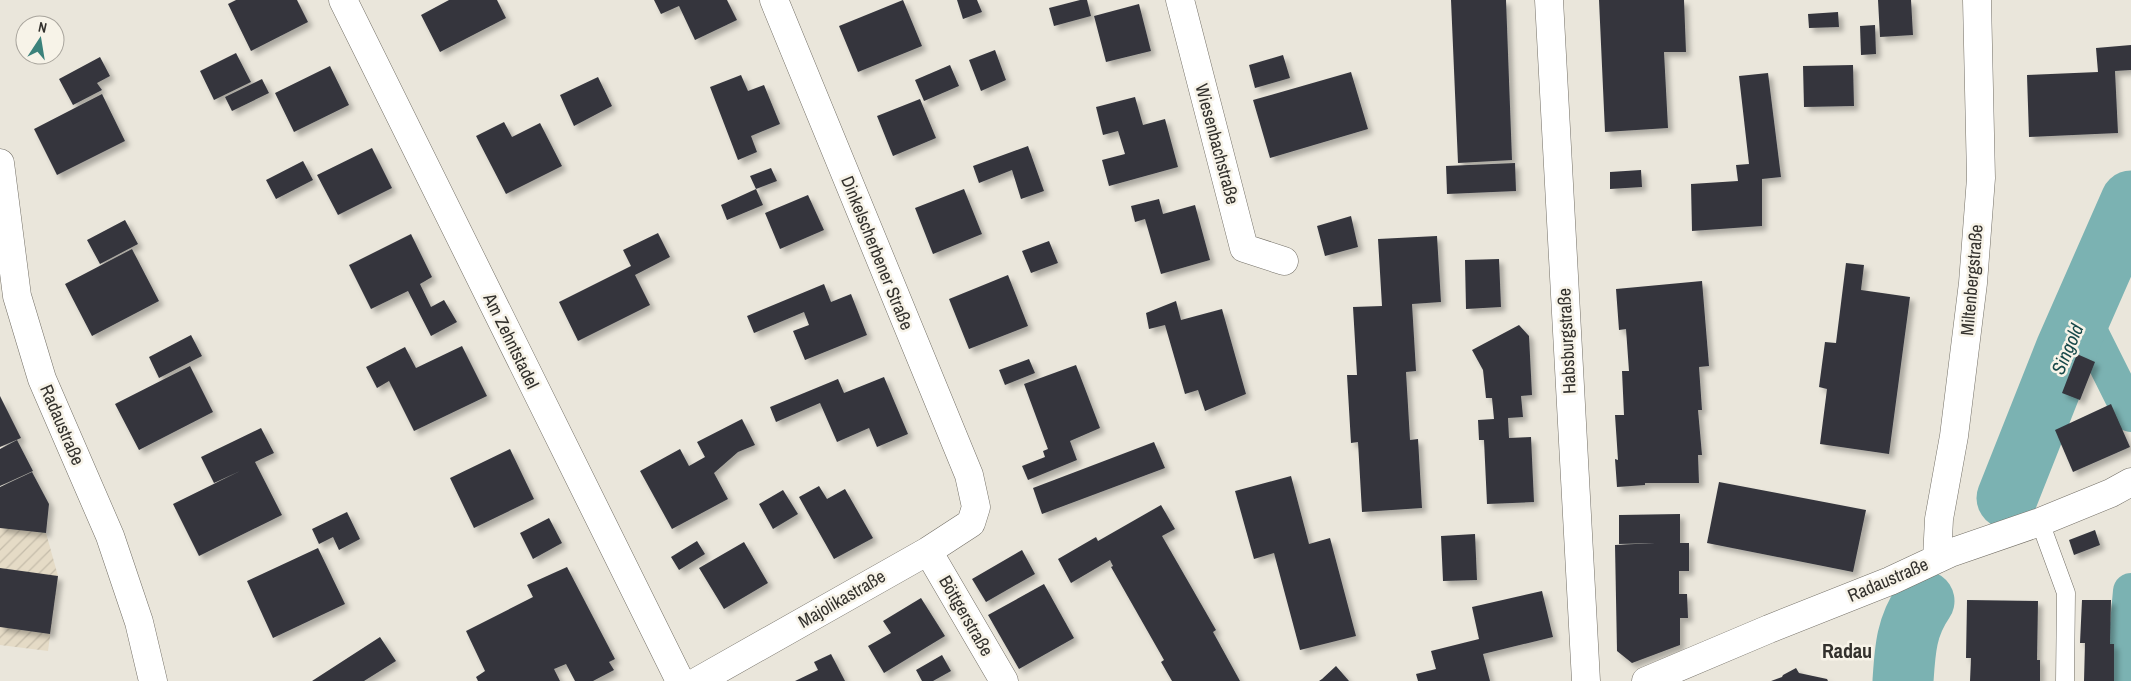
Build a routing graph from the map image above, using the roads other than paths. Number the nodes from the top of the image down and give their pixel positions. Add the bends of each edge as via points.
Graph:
1 (343, 0) edge
2 (774, 0) edge
3 (1180, 0) edge
4 (1549, 0) edge
5 (1977, 0) edge
6 (0, 163) edge
7 (1284, 261) dead end
8 (2121, 488) edge
9 (976, 507) joint
10 (2040, 522) junction
11 (928, 551) junction
12 (1944, 556) junction
13 (153, 681) edge
14 (680, 681) edge
15 (698, 681) edge
16 (1004, 681) edge
17 (1586, 681) edge
18 (1646, 681) edge
19 (2065, 681) edge

1 - 14 street, Am Zehntstadel
2 - 9 street, Dinkelscherbener Straße via 969,475
3 - 7 street, Wiesenbachstraße via 1244,248
4 - 17 street, Habsburgstraße
5 - 12 street, Miltenbergstraße via 1980,178 1967,344 1939,519
6 - 13 street, Radaustraße via 17,296 42,379 110,536 139,622
8 - 10 street, Radaustraße
9 - 11 street, Majolikastraße via 971,522
10 - 12 street, Radaustraße
10 - 19 lane via 2066,593
11 - 15 street, Majolikastraße
11 - 16 street, Böttgerstraße
12 - 18 street, Radaustraße

